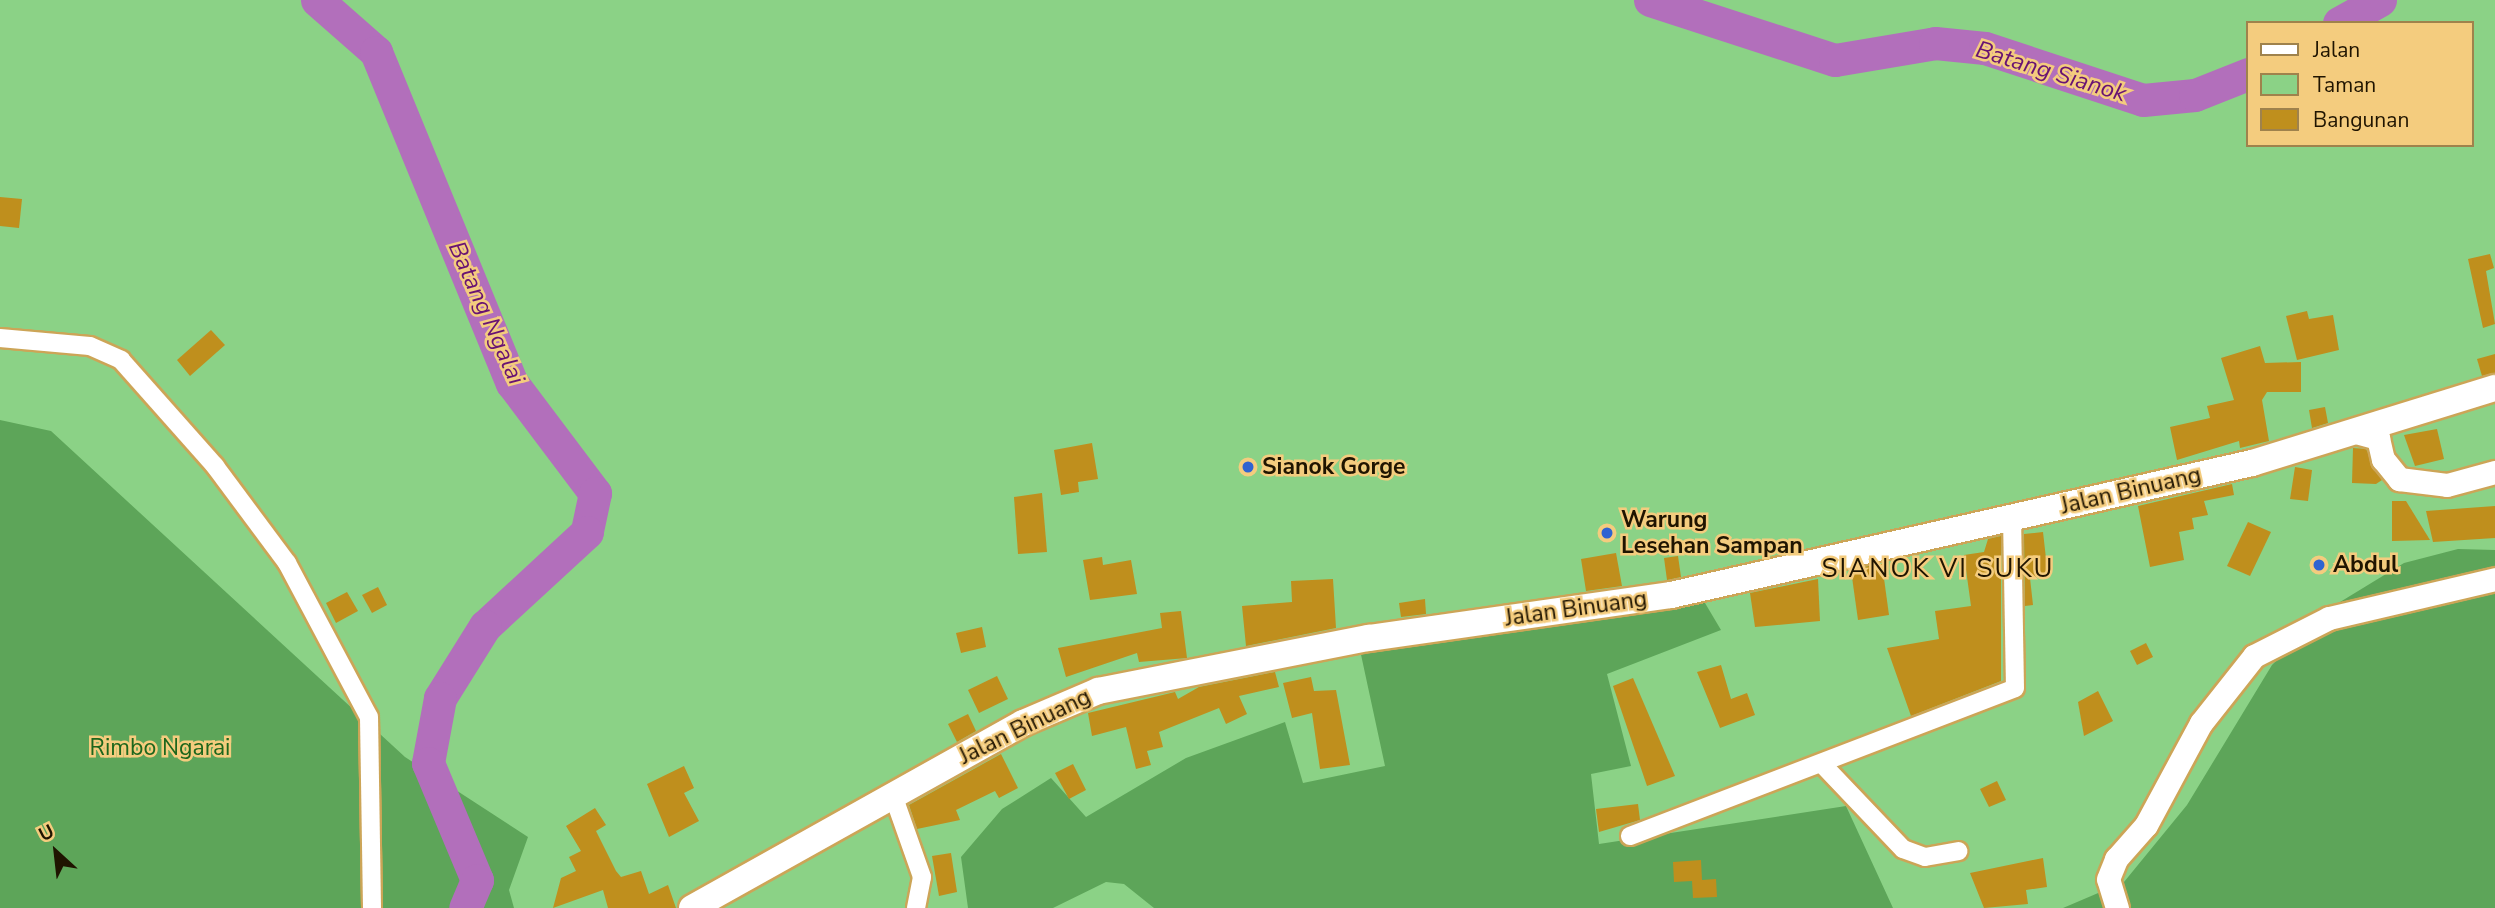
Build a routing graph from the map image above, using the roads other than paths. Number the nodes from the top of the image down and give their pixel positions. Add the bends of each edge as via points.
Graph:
1 (0, 338) edge
2 (2495, 388) edge
3 (2359, 433) junction
4 (2495, 472) edge
5 (2012, 519) junction
6 (2495, 579) edge
7 (1823, 765) junction
8 (893, 795) junction
9 (1630, 836) dead end
10 (1958, 851) dead end
11 (372, 908) edge
12 (692, 908) edge
13 (916, 908) edge
14 (2117, 908) edge

1 - 11 street via 90,346 121,360 215,466 287,563 369,717
2 - 3 main road, Jalan Binuang
3 - 4 street via 2378,438 2383,459 2399,479 2447,485
3 - 5 main road, Jalan Binuang
5 - 7 street via 2015,688
5 - 8 main road, Jalan Binuang via 1671,594 1369,638 1098,691 1023,723
6 - 14 street via 2329,618 2254,656 2201,723 2146,825 2116,859 2108,879
7 - 9 street
7 - 10 street via 1903,849 1925,857
8 - 12 main road, Jalan Binuang
8 - 13 street via 922,877

